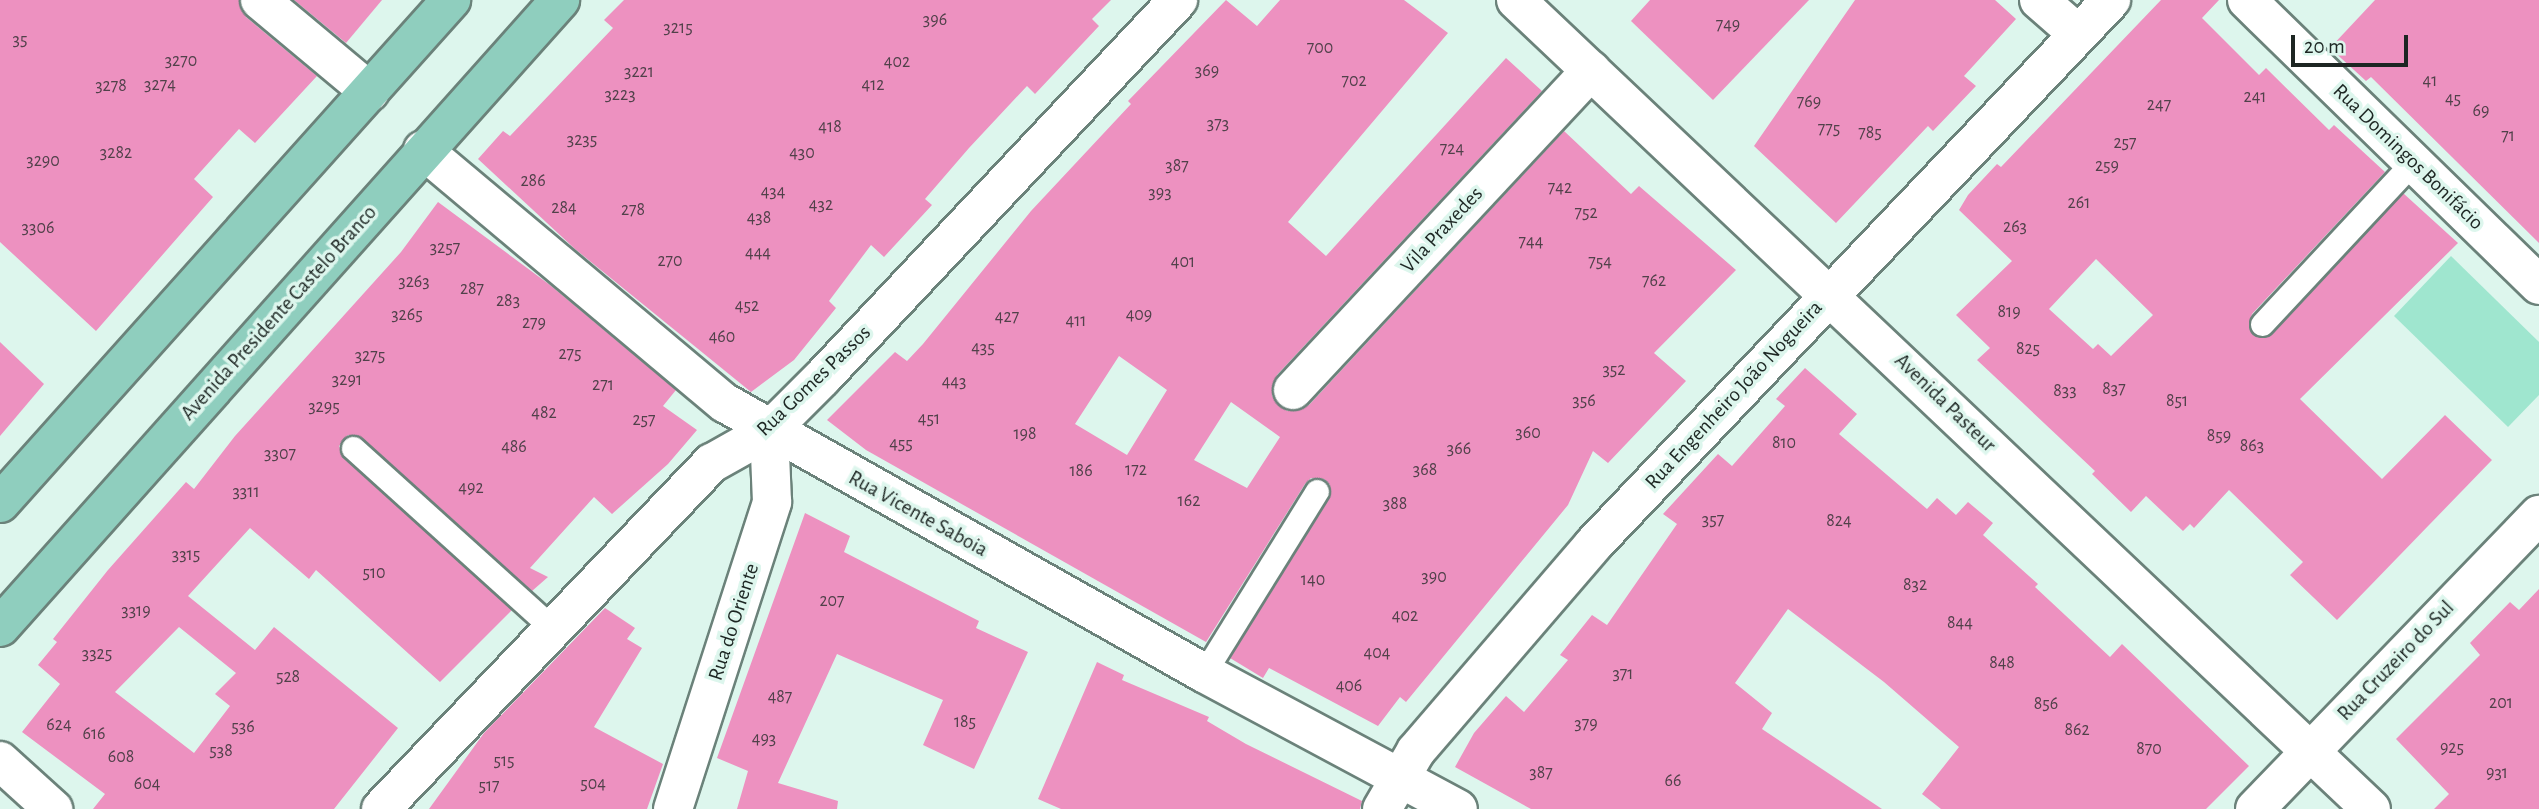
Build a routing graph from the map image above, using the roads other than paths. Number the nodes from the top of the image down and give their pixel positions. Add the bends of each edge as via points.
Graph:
1 (260, 0) edge
2 (451, 0) edge
3 (560, 0) edge
4 (1178, 0) edge
5 (1516, 0) edge
6 (2039, 0) edge
7 (2111, 0) edge
8 (2247, 0) edge
9 (2078, 34) junction
10 (1591, 70) junction
11 (370, 92) junction
12 (423, 150) junction
13 (2413, 162) junction
14 (2539, 285) edge
15 (1829, 293) junction
16 (2262, 324) dead end
17 (1293, 390) dead end
18 (769, 431) junction
19 (353, 448) dead end
20 (1317, 491) dead end
21 (0, 503) edge
22 (2539, 515) edge
23 (0, 627) edge
24 (552, 628) junction
25 (1204, 673) junction
26 (2309, 751) junction
27 (0, 761) edge
28 (1398, 775) junction
29 (53, 809) edge
30 (381, 809) edge
31 (673, 809) edge
32 (1382, 809) edge
33 (1458, 809) edge
34 (2255, 809) edge
35 (2371, 809) edge

1 - 11 street
2 - 11 main road
3 - 12 main road, Avenida Presidente Castelo Branco
4 - 18 street, Rua Gomes Passos
5 - 10 street, Avenida Pasteur
6 - 9 street
7 - 9 street, Rua Engenheiro João Nogueira
8 - 13 street, Rua Domingos Bonifácio
9 - 15 street, Rua Engenheiro João Nogueira
10 - 15 street, Avenida Pasteur
10 - 17 street, Vila Praxedes
11 - 21 main road
12 - 18 street, Rua Vicente Saboia via 725,403
12 - 23 main road, Avenida Presidente Castelo Branco
13 - 14 street, Rua Domingos Bonifácio
13 - 16 lane
15 - 26 street, Avenida Pasteur
15 - 28 street, Rua Engenheiro João Nogueira via 1542,603
18 - 24 street, Rua Gomes Passos via 712,463
18 - 25 street, Rua Vicente Saboia
18 - 31 street, Rua do Oriente via 772,502
19 - 24 lane
20 - 25 lane
22 - 26 street, Rua Cruzeiro do Sul
24 - 30 street, Rua Gomes Passos
25 - 28 street, Rua Vicente Saboia
26 - 34 street, Rua Cruzeiro do Sul
26 - 35 street, Avenida Pasteur
27 - 29 street
28 - 32 street, Rua Engenheiro João Nogueira
28 - 33 street, Rua Vicente Saboia

